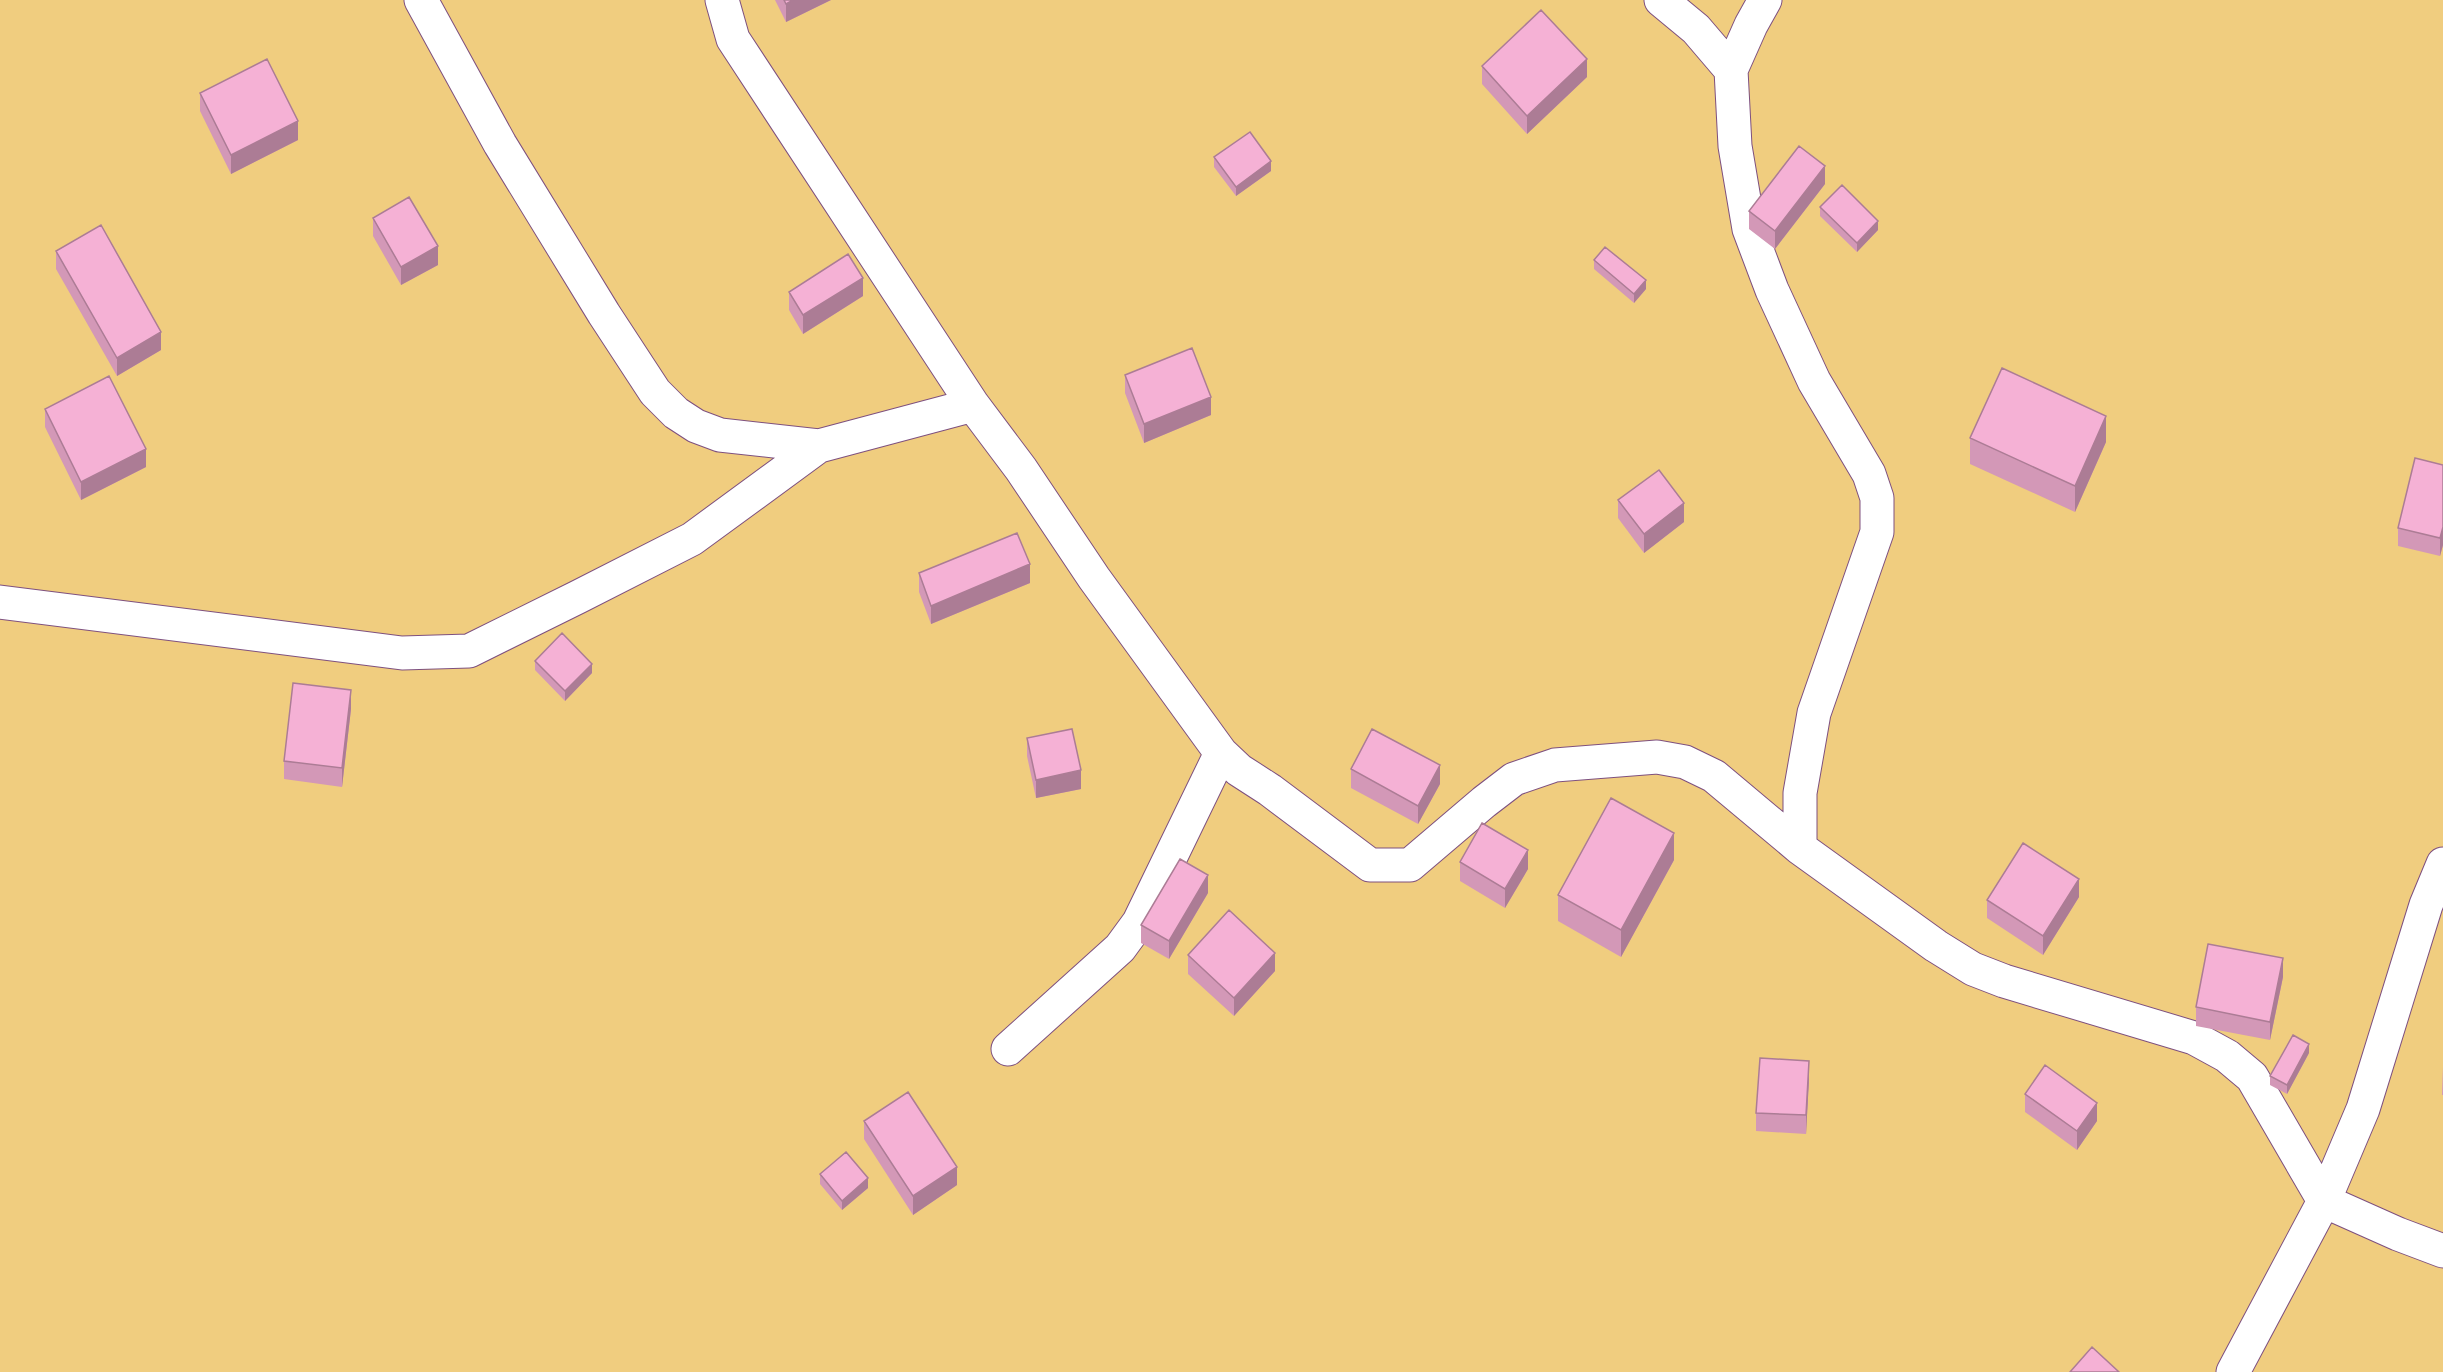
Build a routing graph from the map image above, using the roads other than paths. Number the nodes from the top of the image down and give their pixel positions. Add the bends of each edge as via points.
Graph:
1 (421, 0) edge
2 (722, 0) edge
3 (1662, 0) edge
4 (1765, 0) edge
5 (1731, 70) junction
6 (973, 405) junction
7 (819, 446) junction
8 (0, 602) edge
9 (1221, 753) junction
10 (1800, 848) junction
11 (2443, 864) edge
12 (1008, 1049) dead end
13 (2324, 1201) junction
14 (2443, 1251) edge
15 (2233, 1372) edge

1 - 7 street via 506,154 656,392 676,413 720,435
2 - 6 street via 733,39
3 - 5 street via 1696,29
4 - 5 street
5 - 10 street via 1735,146 1749,229 1814,381 1869,474 1877,498 1876,532 1812,722 1800,793
6 - 7 street
6 - 9 street
7 - 8 street via 692,539 469,651 402,652
9 - 10 street via 1370,865 1410,866 1514,779 1555,765 1657,757 1685,762 1714,776
9 - 12 street via 1139,922 1120,948
10 - 13 street via 1973,969 2194,1038 2227,1056 2252,1077
11 - 13 street via 2426,905 2363,1109
13 - 14 street
13 - 15 street

